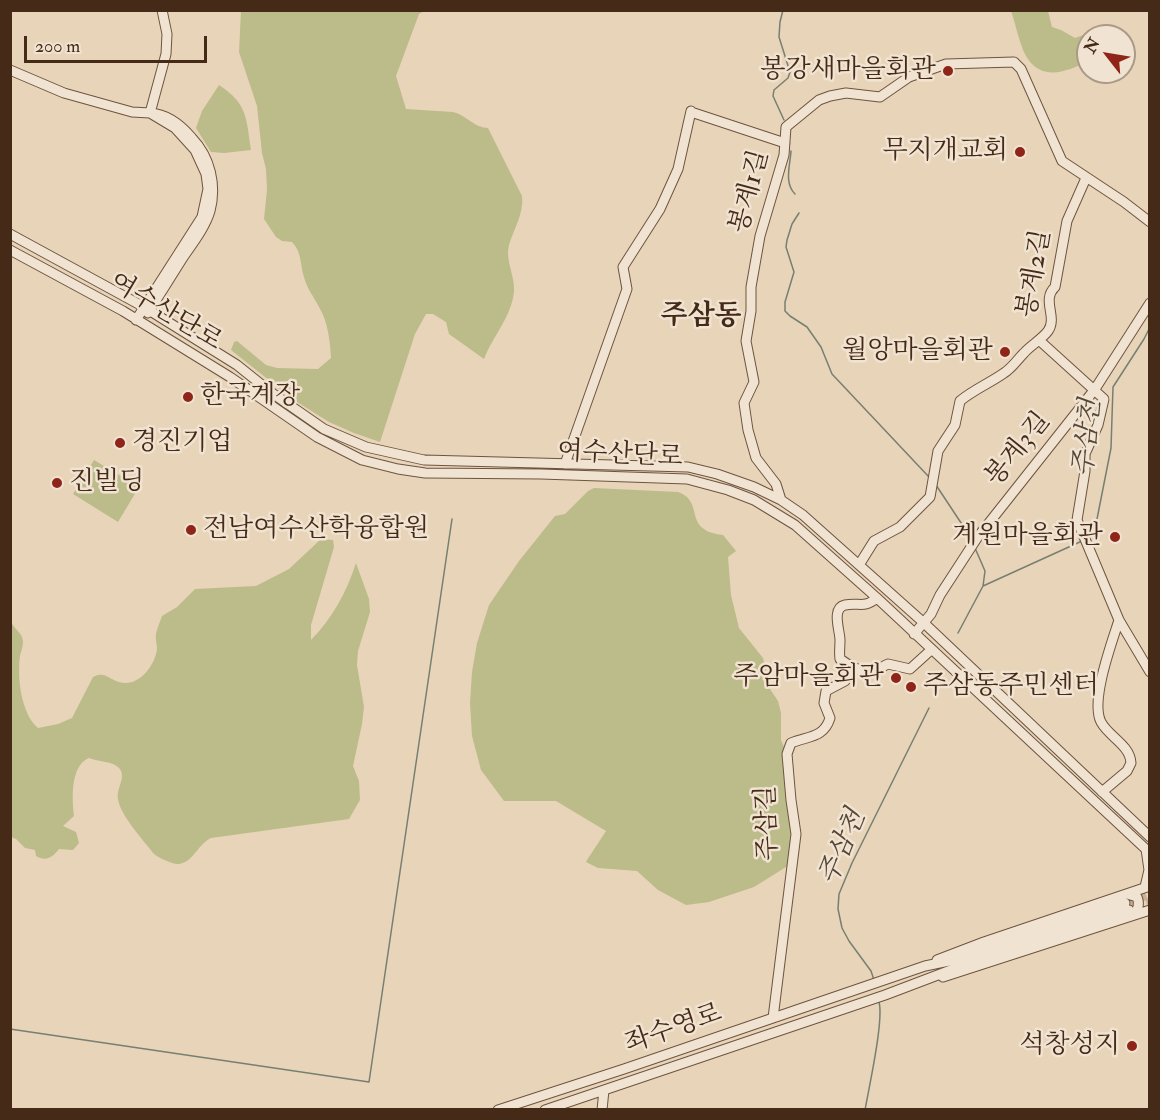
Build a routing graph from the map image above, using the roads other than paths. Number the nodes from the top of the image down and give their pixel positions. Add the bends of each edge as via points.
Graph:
1 (162, 10) edge
2 (10, 70) edge
3 (150, 113) junction
4 (786, 143) junction
5 (1086, 178) junction
6 (1149, 222) edge
7 (10, 234) edge
8 (10, 250) edge
9 (1149, 303) edge
10 (147, 309) junction
11 (139, 321) junction
12 (1040, 340) junction
13 (1095, 389) junction
14 (565, 464) junction
15 (781, 500) junction
16 (774, 511) junction
17 (859, 565) junction
18 (877, 598) junction
19 (1119, 620) junction
20 (924, 623) junction
21 (914, 634) junction
22 (931, 650) junction
23 (850, 666) junction
24 (1149, 672) edge
25 (1102, 792) junction
26 (1149, 837) edge
27 (1148, 851) edge
28 (1147, 887) edge
29 (1128, 905) junction
30 (1149, 910) edge
31 (773, 1018) junction
32 (604, 1090) junction
33 (498, 1110) edge
34 (545, 1110) edge
35 (602, 1110) edge

1 - 3 street via 166,54
2 - 3 street via 64,93 132,112
3 - 10 street via 169,118 195,141 211,172 213,190 210,211 198,234
4 - 5 street, 봉계1길 via 787,125 830,96 846,93 880,97 909,77 946,64 1011,62 1021,69 1059,158
4 - 14 street, 여수산단로 via 691,112 678,169 660,209 623,267 627,289
4 - 15 street, 봉계1길 via 760,236 751,287 746,341 754,382 744,404 756,458 776,484
5 - 6 street
5 - 12 street, 봉계2길 via 1068,221 1055,287 1049,293 1051,324
7 - 10 street, 여수산단로
8 - 11 street, 여수산단로
9 - 13 street
10 - 11 street
10 - 14 street, 여수산단로 via 237,365 341,438 424,460
11 - 16 street, 여수산단로 via 317,437 371,462 440,474 687,479 736,492
12 - 13 street
12 - 17 street, 봉계2길 via 1008,370 960,401 955,425 938,450 930,497 903,525 874,541
13 - 19 street, 봉계3길 via 1105,401 1085,454 1077,517
13 - 20 street, 봉계3길 via 977,538
14 - 15 street, 여수산단로 via 696,469 736,480
15 - 16 street
15 - 17 street, 여수산단로
16 - 18 street, 여수산단로
17 - 20 street, 여수산단로
18 - 21 street, 여수산단로
18 - 23 street via 865,606 843,605 837,613 839,657
19 - 24 street
19 - 25 street via 1101,681 1099,714 1104,726 1128,752 1131,763
20 - 21 street
20 - 25 street, 여수산단로
21 - 22 street, 여수산단로
22 - 23 street via 910,669 890,664 871,672
22 - 27 street, 여수산단로
23 - 31 street, 주삼길 via 845,681 826,691 824,703 830,718 824,730 793,742 788,750 796,834
25 - 26 street, 여수산단로
27 - 28 street
28 - 29 street
29 - 30 street
29 - 31 street, 좌수영로 via 948,955
29 - 32 street, 좌수영로 via 953,975 929,979
31 - 33 street, 좌수영로
32 - 34 street, 좌수영로
32 - 35 street

